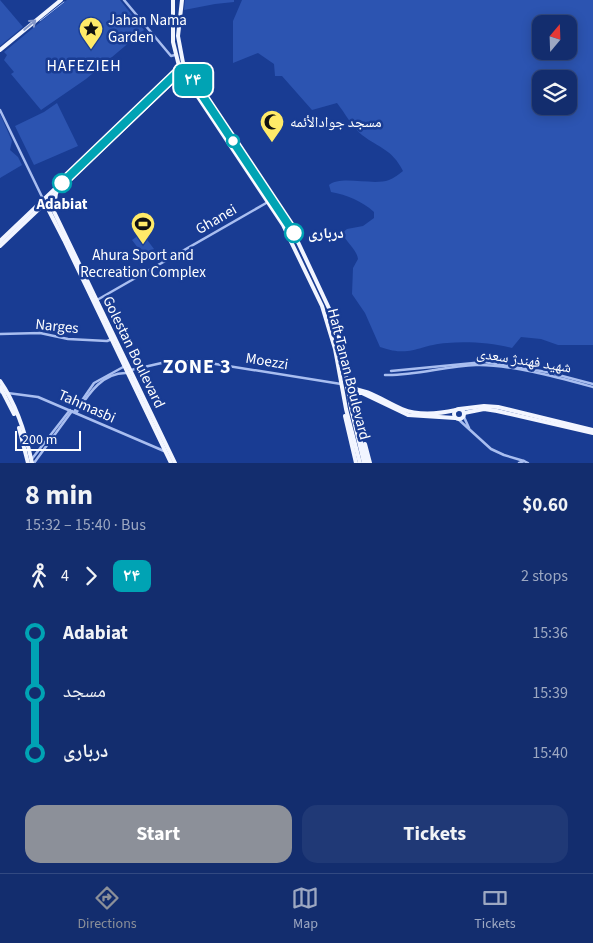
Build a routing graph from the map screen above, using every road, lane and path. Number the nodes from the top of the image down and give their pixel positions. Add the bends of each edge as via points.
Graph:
1 (61, 0) edge
2 (124, 0) edge
3 (173, 0) edge
4 (182, 0) edge
5 (0, 50) edge
6 (175, 55) junction
7 (181, 72) junction
8 (173, 82) junction
9 (190, 86) junction
10 (160, 91) junction
11 (0, 110) edge
12 (62, 185) junction
13 (56, 192) junction
14 (46, 200) junction
15 (268, 202) junction
16 (39, 208) junction
17 (53, 212) junction
18 (0, 241) edge
19 (0, 246) edge
20 (301, 248) junction
21 (296, 250) junction
22 (79, 267) junction
23 (97, 300) junction
24 (0, 334) edge
25 (112, 339) junction
26 (125, 366) junction
27 (392, 370) dead end
28 (129, 372) junction
29 (118, 373) junction
30 (385, 375) dead end
31 (0, 381) edge
32 (341, 384) junction
33 (136, 385) junction
34 (593, 385) edge
35 (0, 387) edge
36 (348, 388) junction
37 (353, 390) junction
38 (4, 392) edge
39 (349, 397) junction
40 (348, 408) junction
41 (458, 410) junction
42 (73, 411) junction
43 (464, 415) junction
44 (456, 419) junction
45 (470, 429) junction
46 (593, 431) edge
47 (160, 442) junction
48 (156, 448) junction
49 (166, 452) junction
50 (514, 458) junction
51 (31, 462) edge
52 (527, 462) edge
53 (173, 463) edge
54 (356, 463) edge
55 (360, 463) edge
56 (367, 463) edge
57 (518, 463) edge

5 -> 1 main road
2 - 6 street via 170,56
3 - 6 main road, Haft Tanan Boulevard
4 - 20 main road, Haft Tanan Boulevard via 178,36 184,68 280,209
6 - 7 main road, Haft Tanan Boulevard
7 - 8 main road
7 - 9 main road, Haft Tanan Boulevard
7 - 10 main road
8 - 9 main road
8 - 10 main road
9 - 15 main road, Haft Tanan Boulevard
10 - 12 main road
11 - 14 street
12 - 13 main road
12 - 14 main road
13 - 14 main road
13 - 17 main road
14 - 16 main road
14 - 17 main road, Golestan Boulevard
14 - 18 main road
15 - 21 main road, Haft Tanan Boulevard
15 - 23 street, Ghanei
16 - 17 main road
16 - 19 main road
17 - 22 main road, Golestan Boulevard
20 - 21 main road
20 - 36 main road, Haft Tanan Boulevard via 334,319
21 - 32 main road, Haft Tanan Boulevard via 328,320
22 - 23 main road, Golestan Boulevard
22 - 25 main road, Golestan Boulevard
23 - 28 main road, Golestan Boulevard
24 - 25 street, Narges via 40,333 68,339
25 - 26 main road, Golestan Boulevard
26 - 28 main road, Golestan Boulevard
26 - 29 street
27 - 34 street, شهید فهندژ سعدی via 484,362 547,372
28 - 29 street, Moezzi
28 - 32 street, Moezzi via 166,362 197,361
28 - 33 main road, Golestan Boulevard
29 - 42 street via 94,383
30 - 34 street, شهید فهندژ سعدی via 401,376 483,365
31 - 38 main road
32 - 40 main road, Haft Tanan Boulevard
33 - 47 main road, Golestan Boulevard
33 - 53 main road, Golestan Boulevard
35 - 38 main road
36 - 37 main road
36 - 39 main road, Haft Tanan Boulevard
37 - 39 main road
37 - 41 main road via 367,390 413,412 427,414
37 - 44 main road via 408,415
38 - 42 street, Tahmasbi via 38,397
38 - 51 main road
39 - 40 main road, Haft Tanan Boulevard
40 - 54 main road via 347,426
40 - 55 main road, Haft Tanan Boulevard
40 - 56 main road, Haft Tanan Boulevard
40 - 56 main road via 358,429
41 - 43 main road
41 - 44 main road via 454,413
41 - 46 main road via 498,407
42 - 48 street, Tahmasbi
42 - 51 street
43 - 44 main road
43 - 45 street
43 - 46 main road via 484,410 497,411
44 - 45 street
45 - 50 street via 491,449
47 - 48 street
47 - 49 main road, Golestan Boulevard
48 - 49 street, Tahmasbi
49 - 53 main road, Golestan Boulevard
50 - 52 street
50 - 57 street
52 - 57 street

